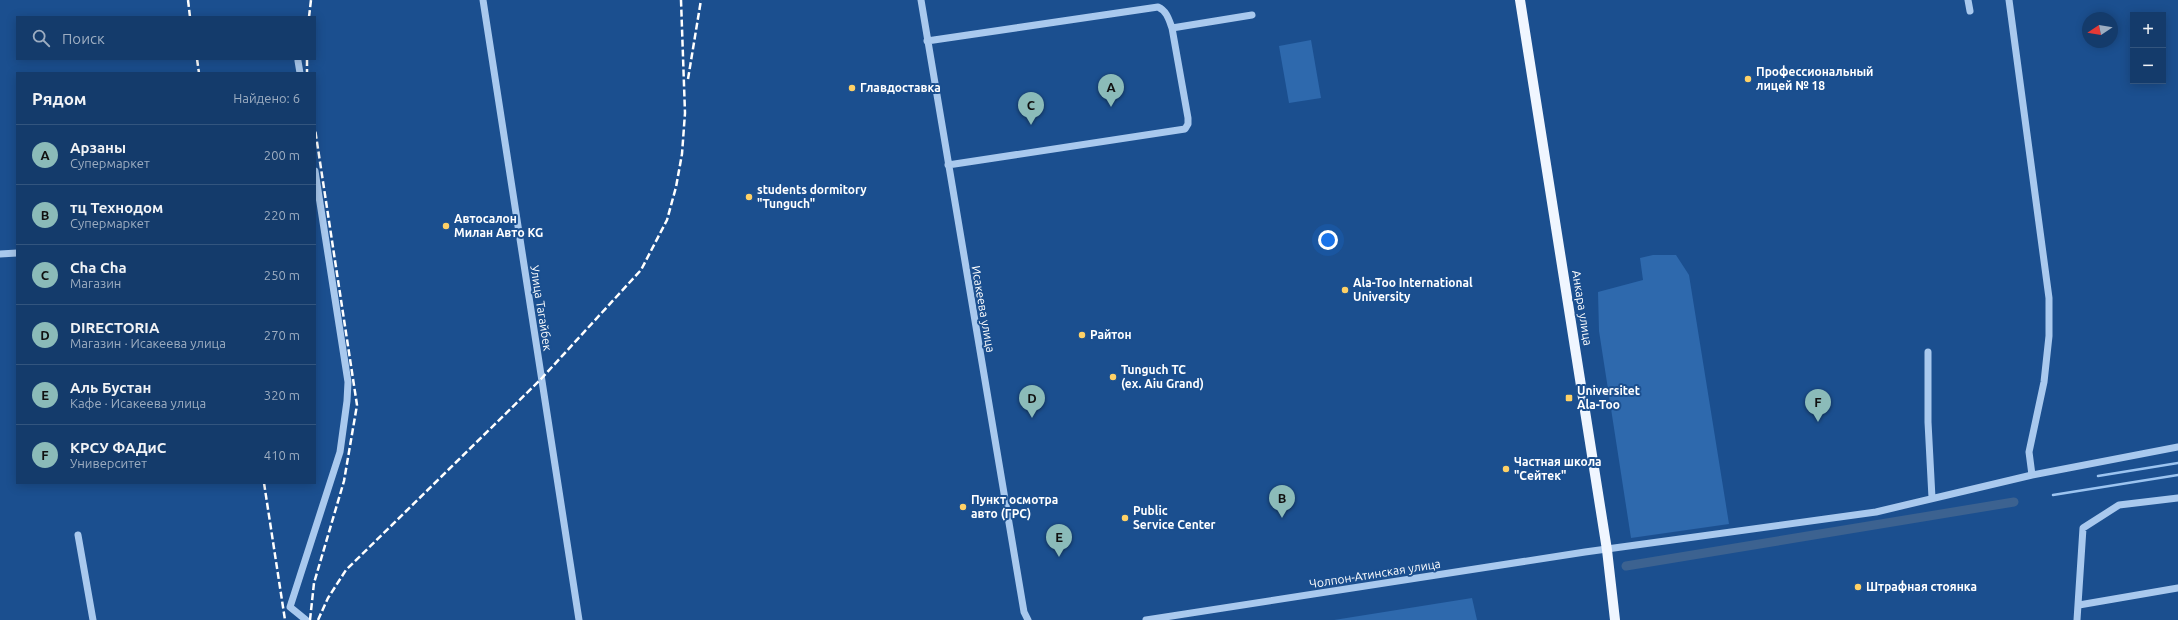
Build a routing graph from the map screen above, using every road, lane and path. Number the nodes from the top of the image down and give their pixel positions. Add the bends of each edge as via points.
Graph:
1 (483, 0) edge
2 (921, 0) edge
3 (1520, 0) edge
4 (1968, 0) edge
5 (2009, 0) edge
6 (1970, 11) dead end
7 (1252, 15) dead end
8 (1172, 28) junction
9 (927, 42) junction
10 (298, 62) dead end
11 (300, 72) edge
12 (948, 165) junction
13 (316, 177) edge
14 (16, 253) edge
15 (0, 254) edge
16 (1928, 352) dead end
17 (2178, 447) edge
18 (2032, 475) junction
19 (1932, 498) junction
20 (2178, 498) edge
21 (78, 535) dead end
22 (1607, 550) junction
23 (2178, 588) edge
24 (2079, 605) junction
25 (93, 620) edge
26 (306, 620) edge
27 (579, 620) edge
28 (1028, 620) edge
29 (1146, 620) edge
30 (1616, 620) edge
31 (2077, 620) edge

1 - 27 street, Улица Тагайбек
2 - 9 street, Исакеева улица
3 - 22 main road, Анкара улица
4 - 6 street
5 - 18 street via 2049,298 2049,336 2044,382 2029,452
7 - 8 street
8 - 9 street via 1168,16 1158,7
8 - 12 street via 1188,118 1186,130
9 - 12 street, Исакеева улица
10 - 11 street
12 - 28 street, Исакеева улица via 1024,612
13 - 26 street via 348,382 340,452 290,607
14 - 15 street
16 - 19 street
17 - 18 street, Чолпон-Атинская улица
18 - 19 street, Чолпон-Атинская улица
19 - 22 street, Чолпон-Атинская улица via 1876,512
20 - 24 street via 2119,505 2083,528
21 - 25 street
22 - 29 street, Чолпон-Атинская улица
22 - 30 main road, Анкара улица
23 - 24 street
24 - 31 street

